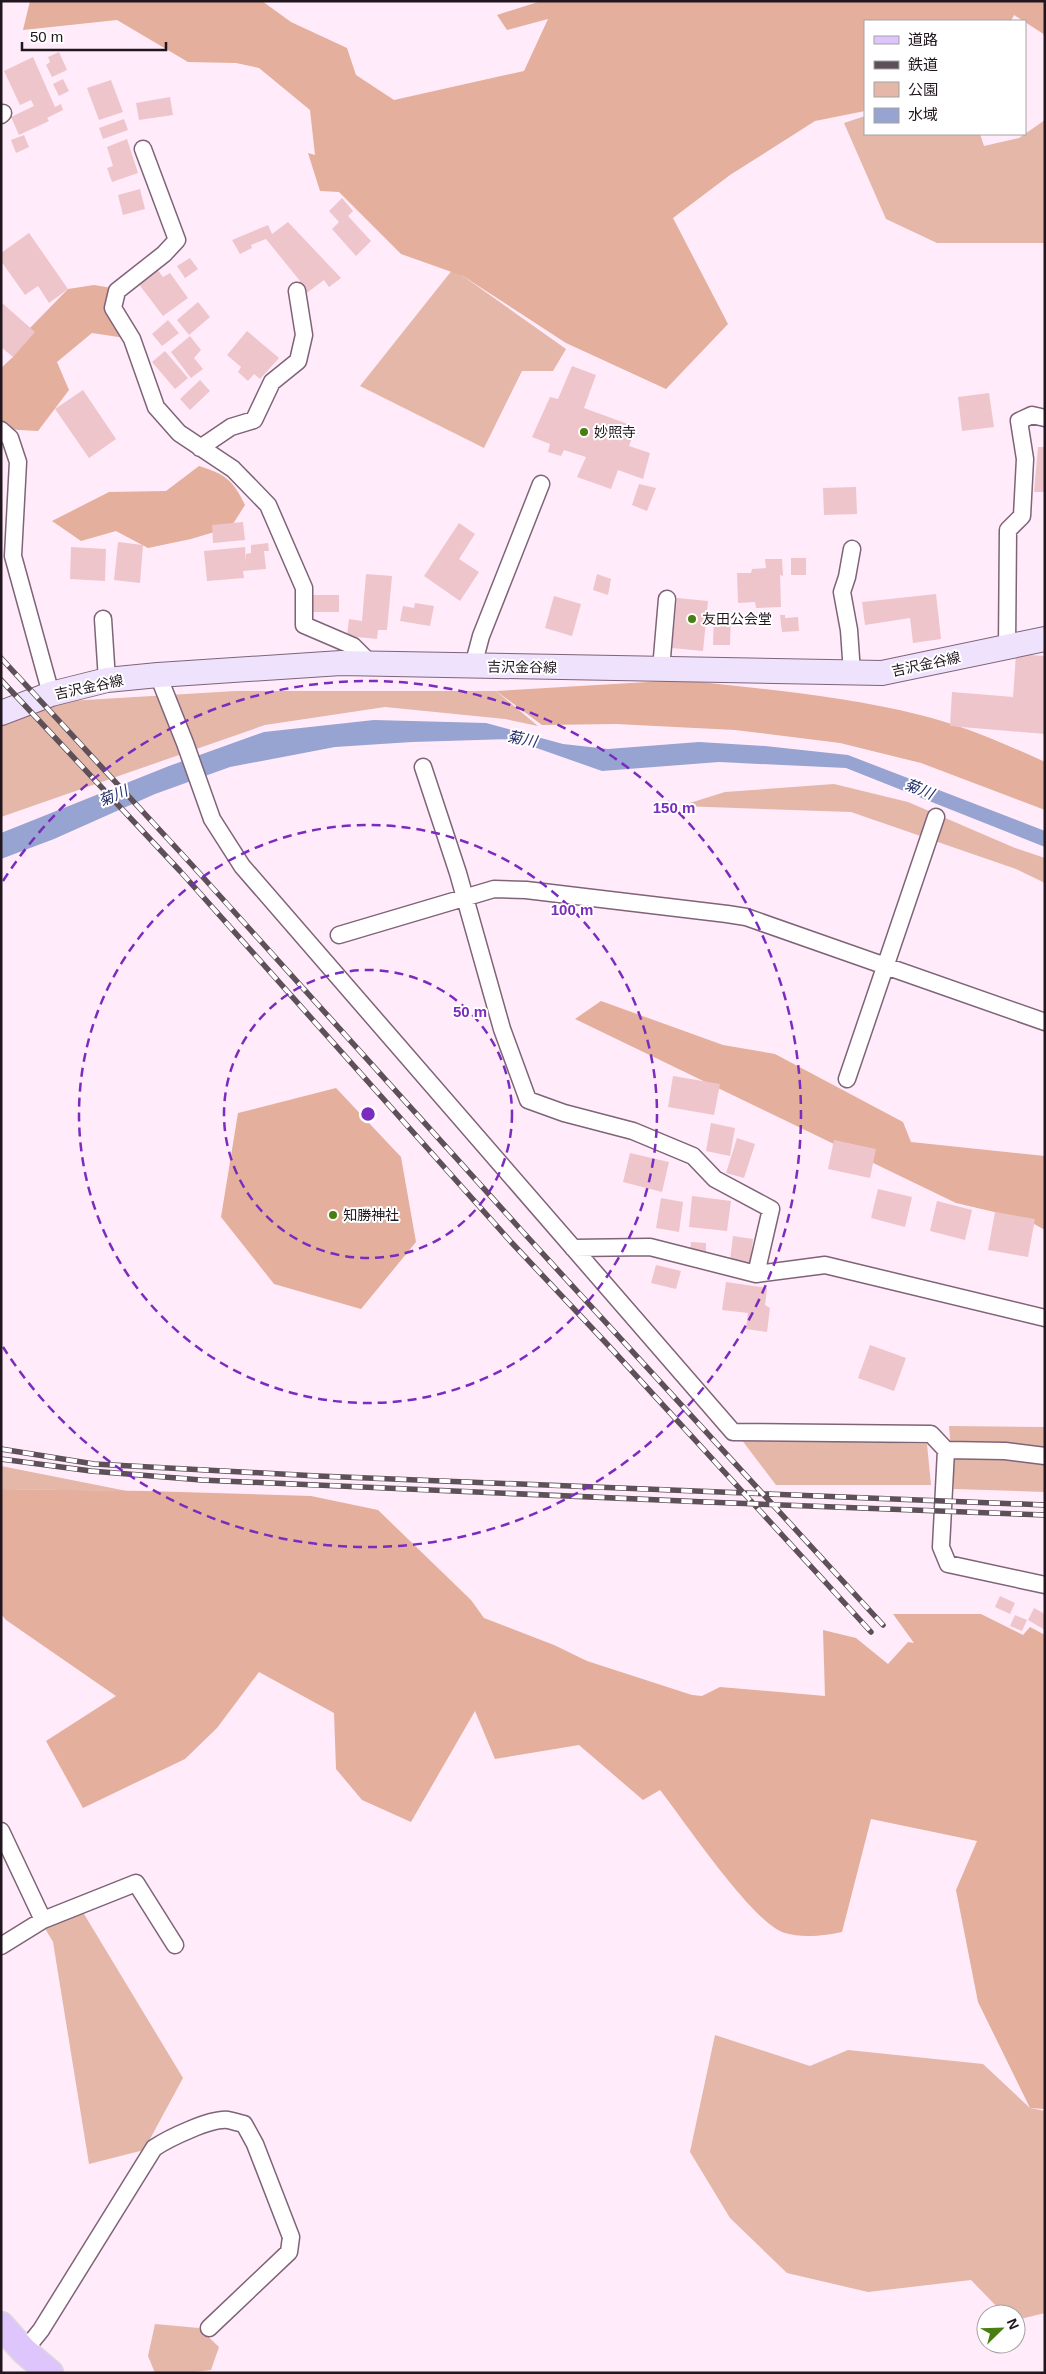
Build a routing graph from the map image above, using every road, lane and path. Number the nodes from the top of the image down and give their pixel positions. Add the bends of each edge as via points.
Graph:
1 (143, 149) dead end
2 (298, 291) dead end
3 (1045, 418) edge
4 (1, 430) edge
5 (200, 448) junction
6 (541, 484) dead end
7 (852, 549) dead end
8 (667, 598) dead end
9 (103, 619) dead end
10 (1045, 639) edge
11 (1007, 646) junction
12 (370, 664) junction
13 (473, 666) junction
14 (661, 669) junction
15 (852, 673) junction
16 (158, 675) junction
17 (108, 680) junction
18 (51, 694) junction
19 (1, 713) edge
20 (423, 767) dead end
21 (936, 818) dead end
22 (464, 897) junction
23 (340, 934) dead end
24 (886, 967) junction
25 (1045, 1022) edge
26 (847, 1079) dead end
27 (573, 1248) junction
28 (756, 1274) junction
29 (1045, 1318) edge
30 (946, 1450) junction
31 (1045, 1456) edge
32 (1045, 1585) edge
33 (1, 1831) edge
34 (44, 1920) junction
35 (175, 1945) dead end
36 (1, 1946) edge
37 (1, 2325) edge
38 (209, 2328) dead end
39 (24, 2351) junction
40 (50, 2373) edge

1 - 5 street via 177,240 117,291 113,308 132,339 156,407 179,433
2 - 5 street via 304,335 298,360 272,382 254,420 231,427
3 - 11 street via 1032,415 1019,421 1025,459 1022,516 1008,530
4 - 18 street via 10,438 18,462 13,556
5 - 12 street via 233,469 268,505 304,588 304,625 352,646
6 - 13 street via 481,636
7 - 15 street via 842,592
8 - 14 street
9 - 17 street
10 - 11 main road, 吉沢金谷線
11 - 15 main road, 吉沢金谷線 via 882,673
12 - 13 main road, 吉沢金谷線
12 - 16 main road, 吉沢金谷線 via 341,663
13 - 14 main road, 吉沢金谷線
14 - 15 main road, 吉沢金谷線
16 - 17 main road, 吉沢金谷線
16 - 27 street via 212,819 242,866
17 - 18 main road, 吉沢金谷線
18 - 19 main road, 吉沢金谷線
20 - 22 street
21 - 24 street
22 - 23 street
22 - 24 street via 494,888 526,890 727,914
22 - 28 street via 502,1029 528,1100 564,1114 633,1131 693,1156 715,1179 771,1209
24 - 25 street
24 - 26 street
27 - 28 street via 650,1247
27 - 30 street via 733,1432 931,1434
28 - 29 street via 825,1265
30 - 31 street via 1005,1451
30 - 32 street via 941,1547 948,1564
33 - 34 street
34 - 35 street via 136,1883
34 - 36 street
37 - 39 main road
38 - 39 street via 289,2252 291,2237 255,2144 244,2124 227,2120 193,2128 154,2148 41,2330
39 - 40 main road

